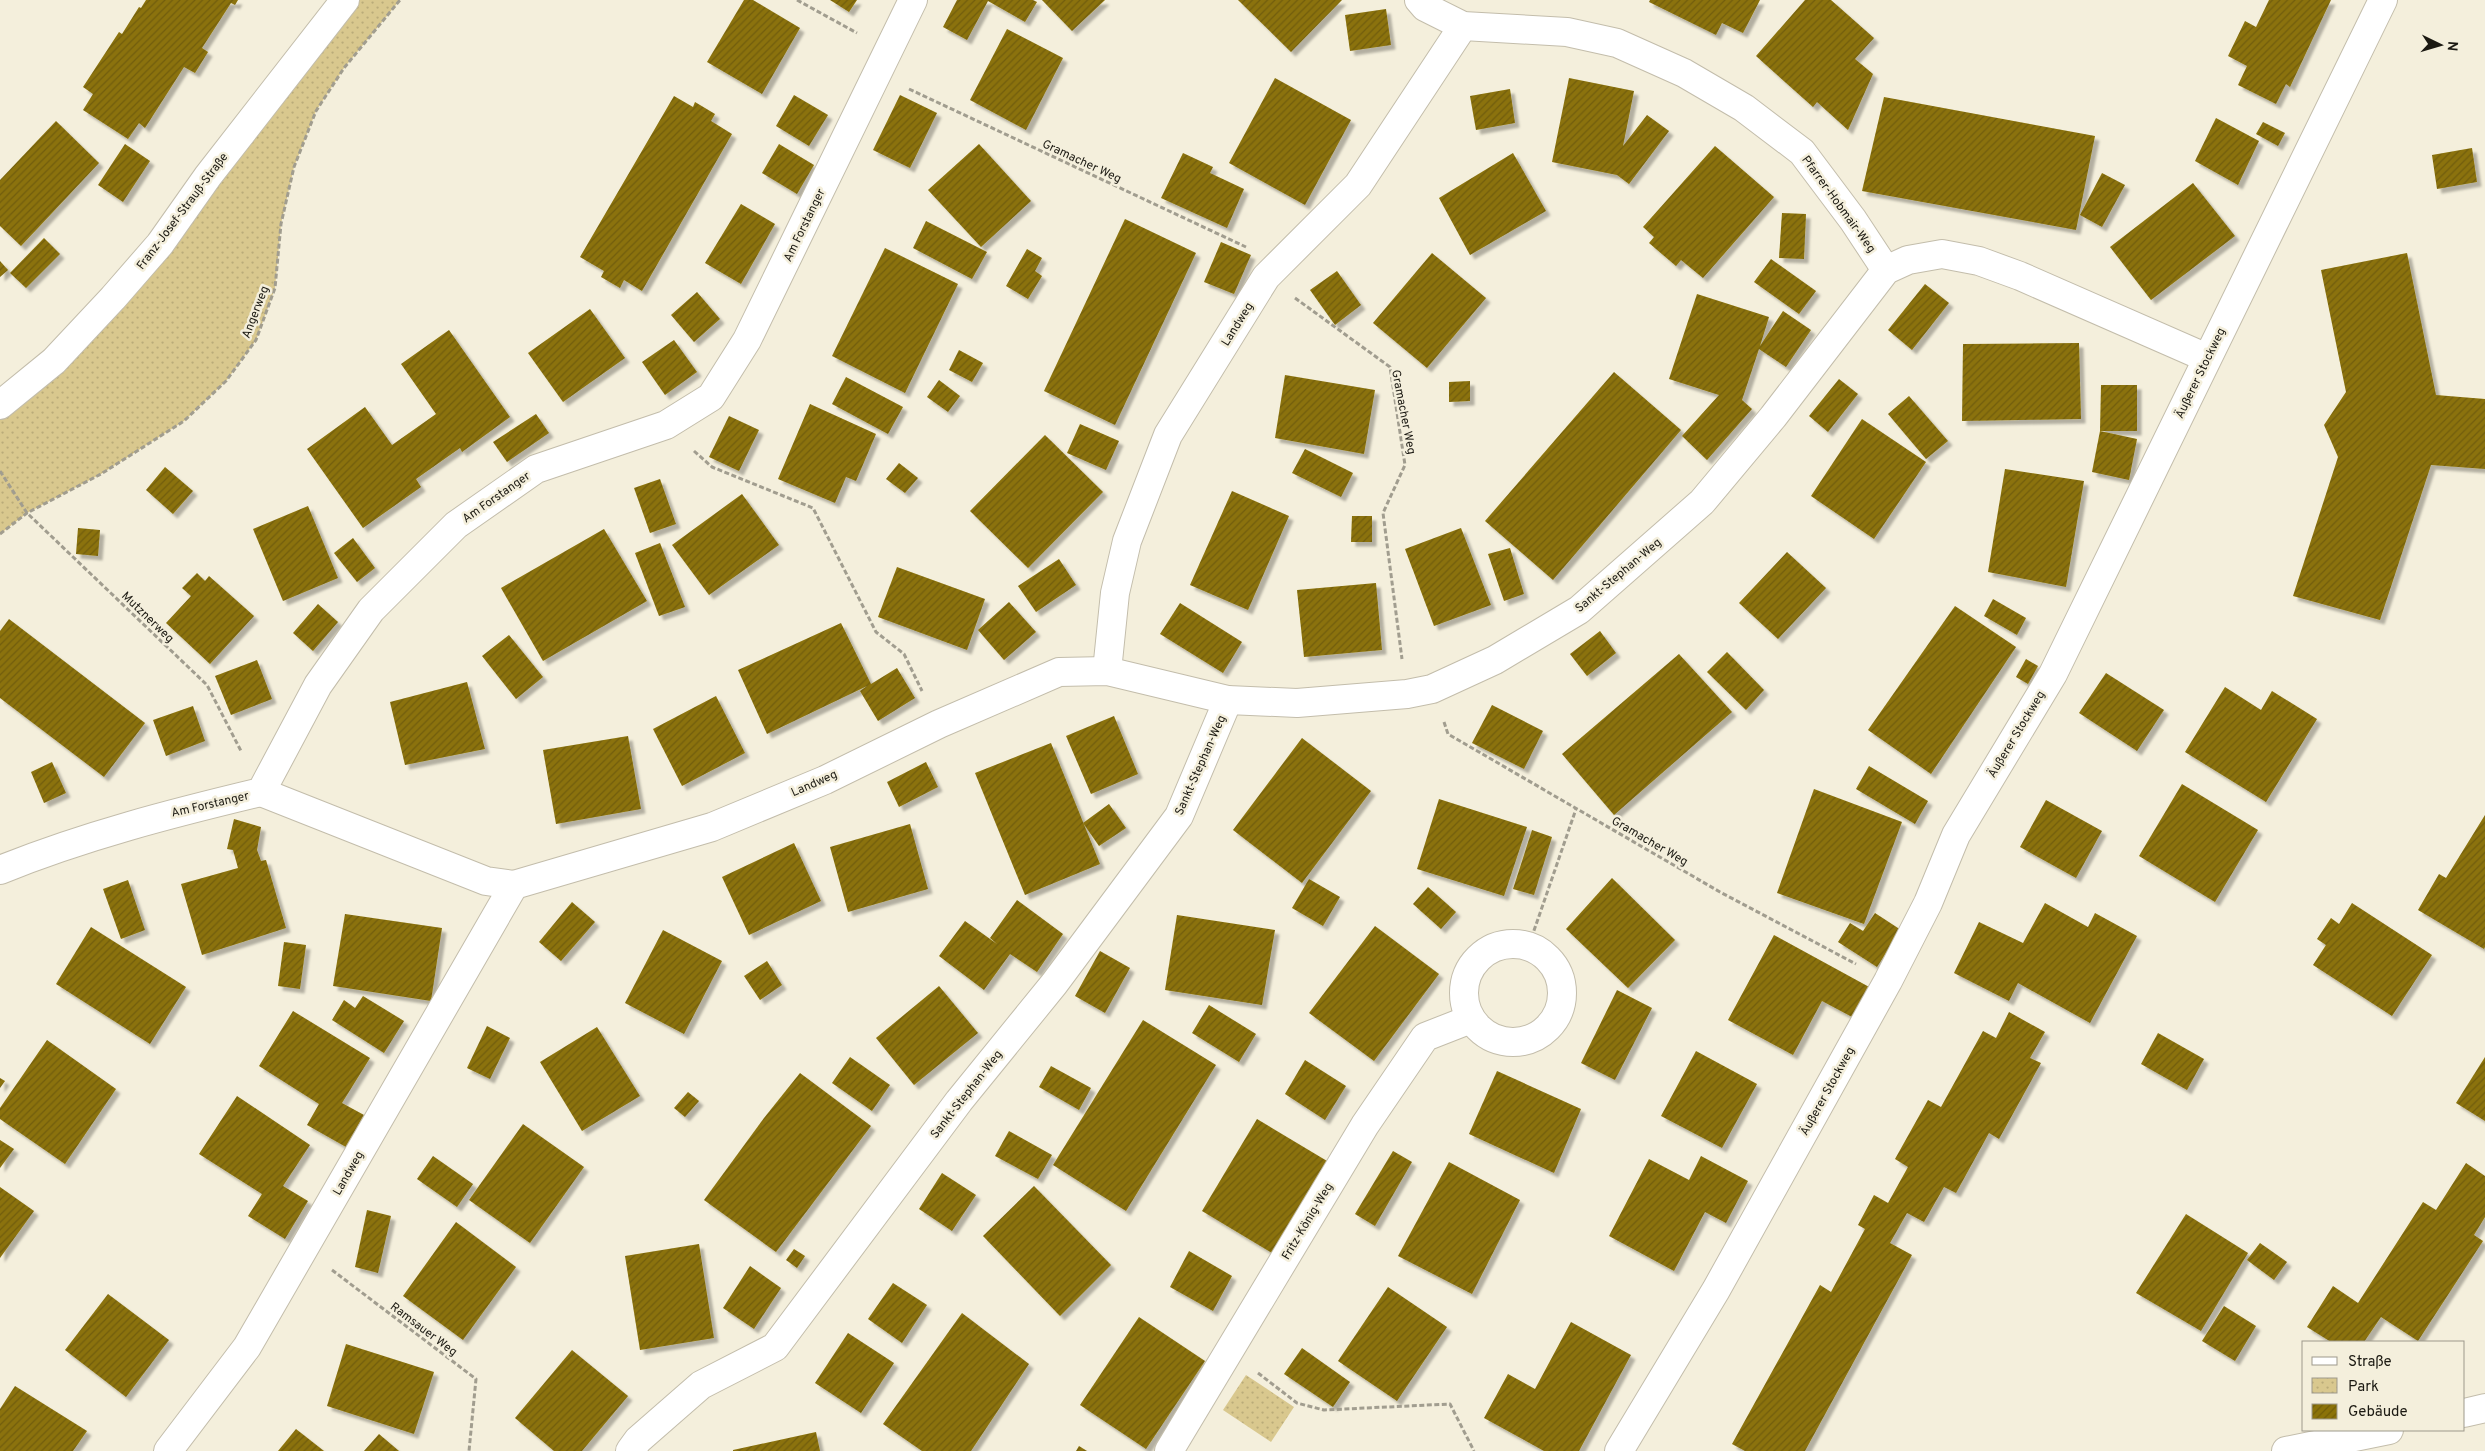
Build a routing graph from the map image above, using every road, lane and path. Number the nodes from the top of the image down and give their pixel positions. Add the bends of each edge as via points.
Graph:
1 (345, 0) edge
2 (400, 0) edge
3 (796, 0) edge
4 (913, 0) edge
5 (1419, 0) edge
6 (2384, 0) edge
7 (1463, 26) junction
8 (883, 62) junction
9 (1273, 270) junction
10 (1886, 270) junction
11 (2207, 358) junction
12 (0, 405) edge
13 (666, 425) junction
14 (0, 470) edge
15 (27, 513) junction
16 (0, 534) edge
17 (1107, 671) junction
18 (1419, 692) junction
19 (1228, 700) junction
20 (939, 724) junction
21 (261, 792) junction
22 (1576, 809) junction
23 (0, 870) edge
24 (514, 885) junction
25 (1529, 945) junction
26 (1888, 981) junction
27 (1471, 1019) junction
28 (304, 1248) junction
29 (1230, 1352) junction
30 (2485, 1408) edge
31 (2465, 1413) edge
32 (2384, 1431) edge
33 (168, 1451) edge
34 (469, 1451) edge
35 (630, 1451) edge
36 (1169, 1451) edge
37 (1474, 1451) edge
38 (1619, 1451) edge
39 (2286, 1451) edge

1 - 12 street, Franz-Josef-Strauß-Straße via 208,176 160,244 54,361
2 - 15 path, Angerweg via 344,68 316,111 292,176 281,224 275,288 256,340 226,381 184,421 101,474
3 - 8 path, Gramacher Weg
4 - 8 street, Am Forstanger
5 - 7 street, Pfarrer-Hobmair-Weg
6 - 11 street, Äußerer Stockweg
7 - 9 street, Landweg via 1358,185
7 - 10 street, Pfarrer-Hobmair-Weg via 1567,32 1609,42 1676,69 1701,83 1744,108 1802,152
8 - 9 path, Gramacher Weg
8 - 13 street, Am Forstanger via 747,340 711,397
9 - 17 street, Landweg via 1168,435 1127,541 1115,593
9 - 18 path, Gramacher Weg via 1390,367 1405,465 1383,514
10 - 11 street via 1908,260 1942,254 1978,261 2020,276
10 - 18 street, Sankt-Stephan-Weg via 1773,417 1702,502 1578,610 1495,660
11 - 26 street, Äußerer Stockweg via 2052,674 1956,835 1928,904
13 - 20 path via 712,467 813,508 876,632 904,654
13 - 21 street, Am Forstanger via 536,469 456,525 371,610 318,685
14 - 15 path, Mutznerweg
15 - 16 path, Angerweg
15 - 21 path, Mutznerweg via 208,685
17 - 19 street, Landweg
17 - 20 street, Landweg via 1059,672
18 - 19 street, Sankt-Stephan-Weg via 1297,703
18 - 22 path, Gramacher Weg via 1448,734
19 - 35 street, Sankt-Stephan-Weg via 1179,816 775,1347 701,1385 638,1440
20 - 24 street, Landweg via 825,780 712,827
21 - 23 street, Am Forstanger via 162,815
21 - 24 street, Landweg via 486,881
22 - 25 path
22 - 26 path, Gramacher Weg via 1720,892
24 - 28 street, Landweg
25 - 27 street via 1506,943 1480,956 1466,977 1465,1004
25 - 27 street via 1549,959 1561,979 1560,1008 1544,1031 1525,1041 1506,1042 1486,1034
26 - 38 street, Äußerer Stockweg via 1716,1290
27 - 29 street, Fritz-König-Weg via 1425,1037 1365,1125
28 - 33 street, Landweg via 247,1347
28 - 34 path, Ramsauer Weg via 476,1379
29 - 36 street, Fritz-König-Weg
29 - 37 path via 1297,1402 1324,1410 1450,1404
30 - 31 street
32 - 39 street

